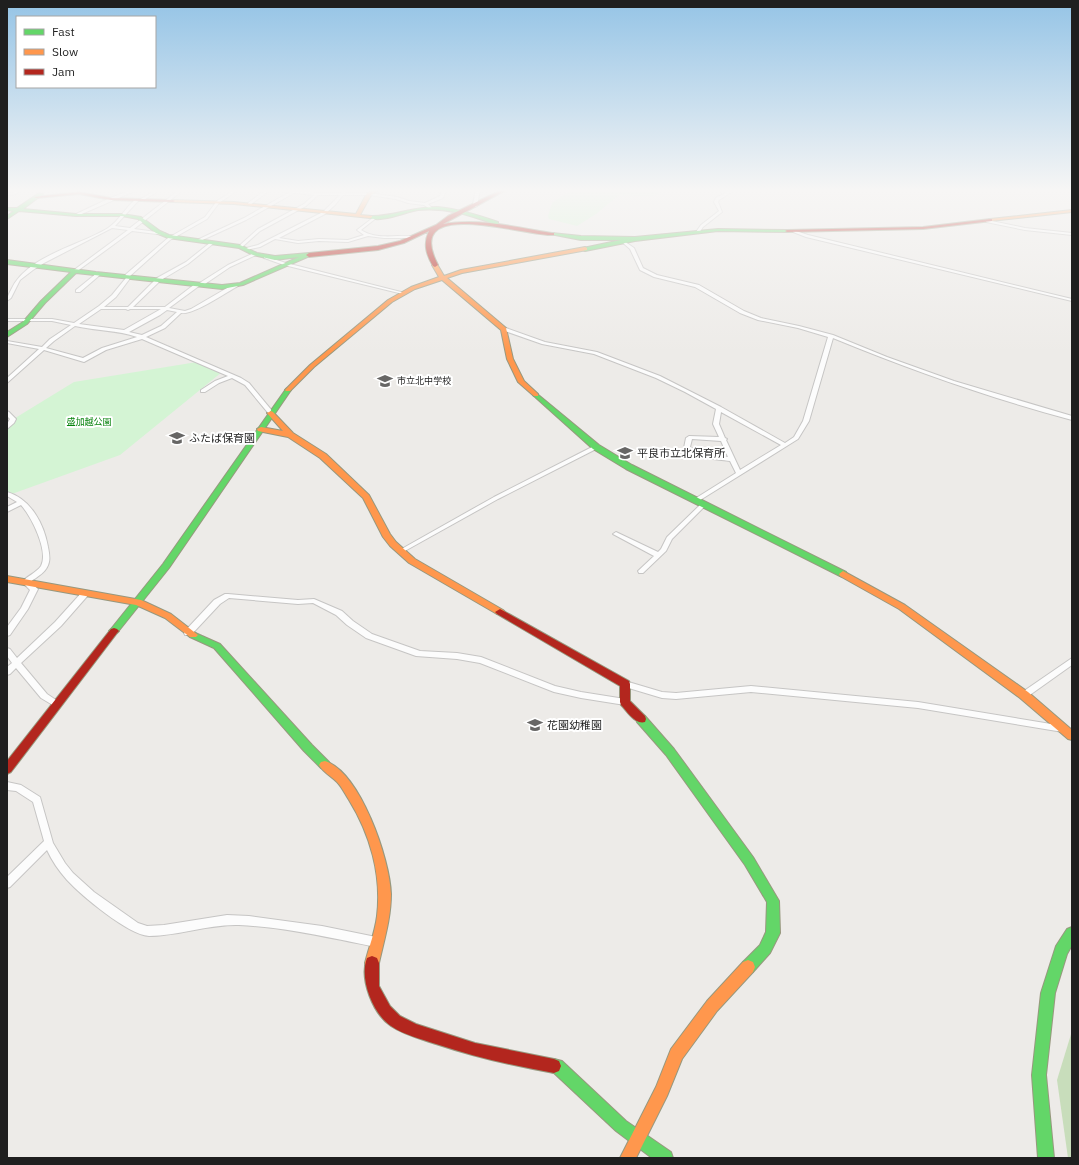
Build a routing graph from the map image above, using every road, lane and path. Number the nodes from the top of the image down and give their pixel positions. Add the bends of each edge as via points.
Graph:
1 (78, 244) edge
2 (111, 244) edge
3 (159, 244) edge
4 (210, 244) edge
5 (219, 244) edge
6 (250, 244) edge
7 (262, 244) edge
8 (392, 244) edge
9 (428, 244) edge
10 (611, 244) edge
11 (627, 244) edge
12 (842, 244) edge
13 (247, 250) junction
14 (307, 256) junction
15 (266, 257) junction
16 (7, 262) edge
17 (285, 264) junction
18 (37, 266) junction
19 (75, 271) junction
20 (99, 274) junction
21 (127, 277) junction
22 (442, 277) junction
23 (158, 280) junction
24 (198, 285) junction
25 (236, 285) junction
26 (78, 291) dead end
27 (403, 293) junction
28 (7, 300) edge
29 (1072, 300) edge
30 (101, 308) junction
31 (128, 308) junction
32 (164, 308) junction
33 (180, 311) junction
34 (7, 320) edge
35 (27, 320) junction
36 (75, 324) junction
37 (504, 329) junction
38 (125, 332) junction
39 (7, 335) edge
40 (831, 336) junction
41 (142, 337) junction
42 (7, 342) edge
43 (42, 348) junction
44 (232, 376) junction
45 (7, 381) edge
46 (203, 391) dead end
47 (720, 408) junction
48 (7, 413) edge
49 (271, 413) junction
50 (1072, 418) edge
51 (7, 427) edge
52 (261, 429) junction
53 (290, 435) junction
54 (724, 439) junction
55 (785, 445) junction
56 (596, 447) junction
57 (733, 460) junction
58 (739, 474) junction
59 (7, 494) edge
60 (21, 502) junction
61 (699, 503) junction
62 (7, 510) edge
63 (616, 534) dead end
64 (401, 552) junction
65 (658, 555) junction
66 (641, 571) dead end
67 (7, 580) edge
68 (25, 582) junction
69 (86, 593) junction
70 (138, 602) junction
71 (188, 632) junction
72 (7, 633) edge
73 (7, 651) edge
74 (1072, 661) edge
75 (18, 663) junction
76 (7, 672) edge
77 (625, 684) junction
78 (1024, 695) junction
79 (625, 702) junction
80 (56, 704) junction
81 (1063, 729) junction
82 (1072, 736) edge
83 (7, 768) edge
84 (7, 786) edge
85 (48, 843) junction
86 (7, 884) edge
87 (1072, 933) edge
88 (376, 942) junction
89 (639, 1139) junction
90 (628, 1158) edge
91 (665, 1158) edge
92 (1046, 1158) edge

1 - 18 street
2 - 19 street
3 - 21 street
4 - 23 street via 187,263
5 - 13 street
6 - 13 street
7 - 13 street
8 - 14 street via 383,248
9 - 22 street via 428,250
10 - 22 street
11 - 40 street via 632,248 641,269 647,272 697,286 754,317 799,326
12 - 29 street
13 - 15 street
13 - 24 street via 229,266
14 - 15 street
14 - 17 street
15 - 17 street
16 - 18 street
17 - 25 street
17 - 27 street
18 - 19 street
18 - 28 street via 20,278
19 - 20 street
19 - 35 street
20 - 21 street
20 - 26 street
21 - 23 street
21 - 30 street via 114,296
22 - 27 street
22 - 37 street
23 - 24 street
23 - 31 street
24 - 25 street
24 - 32 street
25 - 33 street via 190,311
27 - 49 street via 384,305 312,366 291,386
30 - 31 street
30 - 36 street
31 - 32 street
32 - 33 street
32 - 38 street via 149,320
33 - 41 street via 163,327
34 - 35 street
35 - 36 street via 52,320
35 - 39 street
36 - 38 street
36 - 43 street
37 - 47 street via 544,343 612,359 688,391
37 - 56 street via 510,359 521,382
38 - 41 street
40 - 50 street via 945,379
40 - 55 street via 806,421 796,438
41 - 43 street via 104,349 84,360
41 - 44 street
42 - 43 street
43 - 45 street
44 - 46 street
44 - 49 street via 247,384
47 - 54 street via 716,420
47 - 55 street
48 - 51 street via 13,419
49 - 52 street
49 - 53 street
52 - 53 street
52 - 70 street
53 - 64 street via 324,456 366,497 386,535
54 - 57 street
54 - 57 street via 691,437 687,448
55 - 58 street
56 - 61 street
56 - 64 street via 496,498
57 - 58 street
58 - 61 street
59 - 60 street
60 - 62 street
60 - 68 street via 34,516 44,541 46,560 39,572
61 - 65 street
61 - 78 street via 835,570 902,607
63 - 65 street
64 - 77 street via 412,561
65 - 66 street
67 - 68 street
68 - 69 street
68 - 72 street via 34,589
69 - 70 street
69 - 75 street
70 - 71 street via 168,616
70 - 80 street
71 - 79 street via 217,602 228,596 314,601 339,613 369,636 420,654 481,660 554,688
71 - 88 street via 217,646 308,748 344,783 372,832 382,866 385,886 384,911
73 - 75 street
74 - 78 street
75 - 76 street
75 - 80 street via 44,696
77 - 79 street
77 - 81 street via 662,695 751,689 918,705
78 - 81 street
79 - 89 street via 670,752 749,861 773,902 773,933 765,949 712,1006 676,1054
80 - 83 street
81 - 82 street
84 - 85 street via 18,788 38,800
85 - 86 street
85 - 88 street via 55,858 70,877 135,928 147,931 164,930 227,920 249,921 322,931
87 - 92 street via 1061,951 1048,993 1042,1037 1039,1074
88 - 89 street via 372,987 385,1011 395,1020 414,1030 475,1050 557,1066 621,1126
89 - 90 street
89 - 91 street

